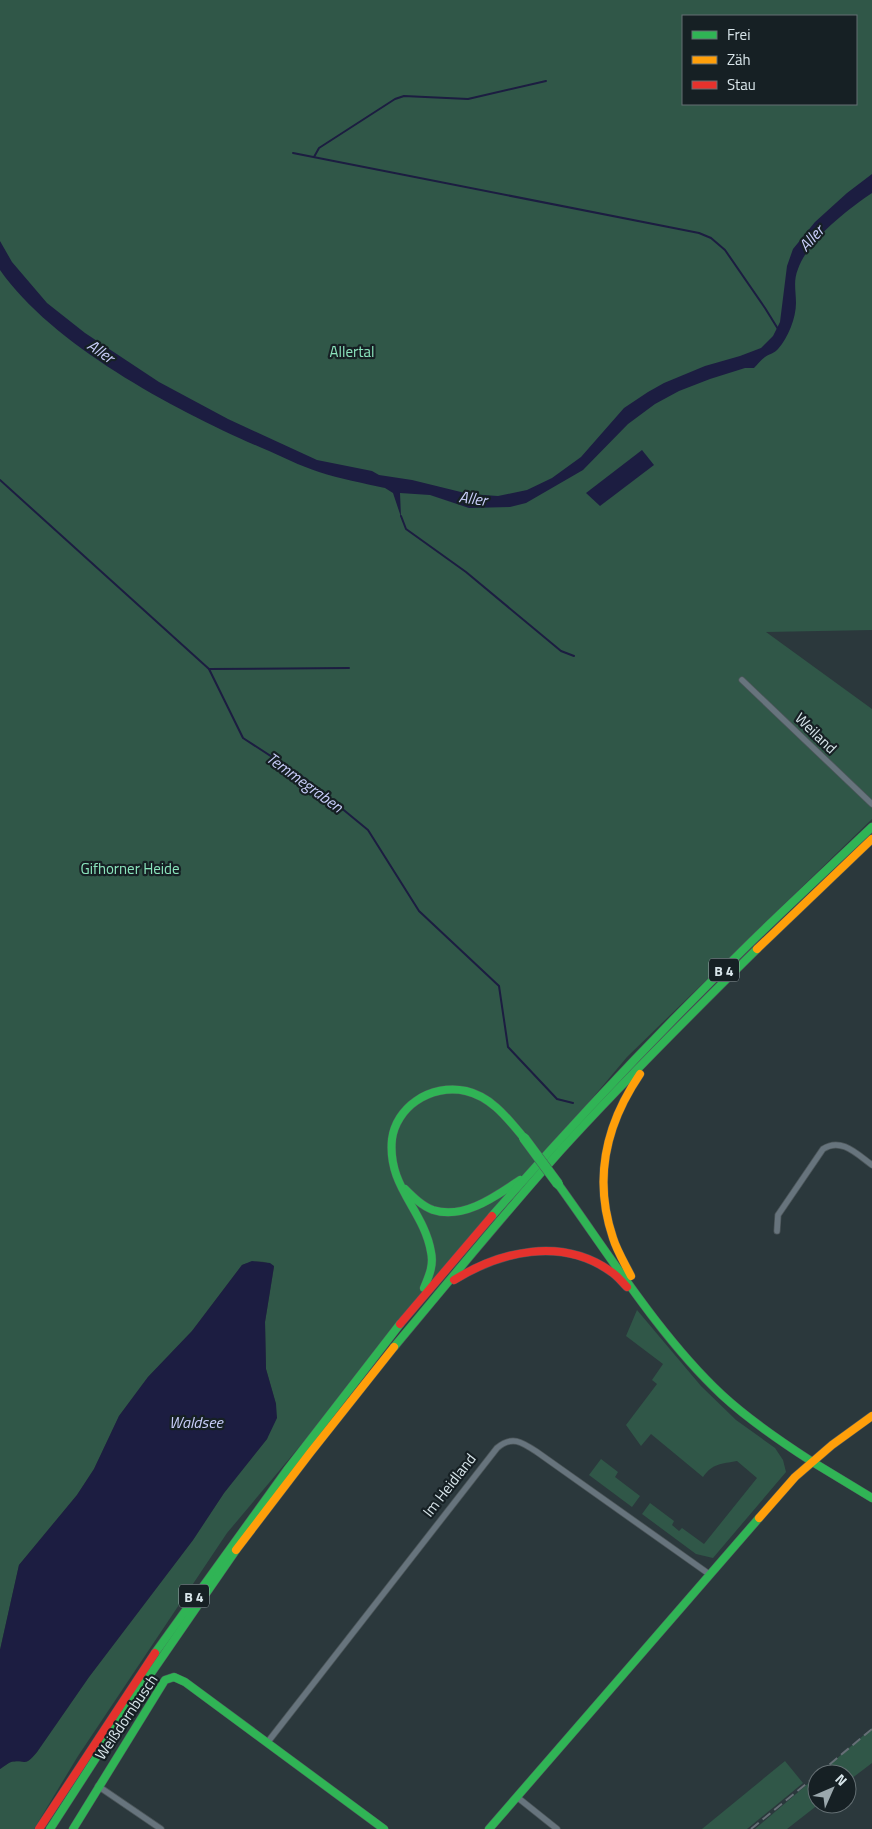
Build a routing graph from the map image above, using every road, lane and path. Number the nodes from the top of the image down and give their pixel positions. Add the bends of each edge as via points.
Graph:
1 (742, 680) dead end
2 (872, 804) edge
3 (872, 827) edge
4 (872, 839) edge
5 (669, 1036) junction
6 (872, 1164) edge
7 (530, 1173) junction
8 (396, 1179) junction
9 (777, 1231) dead end
10 (443, 1288) junction
11 (414, 1307) junction
12 (648, 1308) junction
13 (872, 1416) edge
14 (811, 1461) junction
15 (872, 1498) edge
16 (709, 1574) junction
17 (267, 1743) junction
18 (98, 1786) junction
19 (517, 1797) junction
20 (40, 1829) edge
21 (50, 1829) edge
22 (73, 1829) edge
23 (161, 1829) edge
24 (384, 1829) edge
25 (489, 1829) edge
26 (557, 1829) edge

1 - 2 street, Weiland
3 - 7 main road, B 4 via 748,945 601,1095
4 - 5 main road, B 4
5 - 10 main road, B 4 via 542,1172
5 - 12 main road via 622,1101 612,1123 604,1169 612,1236
6 - 9 street via 844,1146 830,1144 823,1149 778,1215
7 - 8 main road via 478,1206 451,1212 434,1210 420,1203
7 - 11 main road, B 4
8 - 11 main road via 426,1234 432,1255 432,1274
8 - 12 main road, bridge via 390,1156 391,1141 395,1126 408,1107 435,1092 460,1090 483,1097 524,1138
10 - 12 main road via 470,1269 494,1258 544,1250 595,1262 611,1271
10 - 21 main road, B 4 via 247,1536 133,1700
11 - 20 main road, B 4 via 254,1513 182,1613
12 - 14 main road via 710,1384 775,1438
13 - 14 main road
14 - 15 main road
14 - 16 main road
16 - 17 street, Im Heidland via 537,1452 517,1441 505,1441
16 - 19 main road
17 - 18 main road, Weißdornbusch via 174,1677 165,1680
17 - 24 main road
18 - 22 main road, Weißdornbusch
18 - 23 street
19 - 25 main road
19 - 26 street

